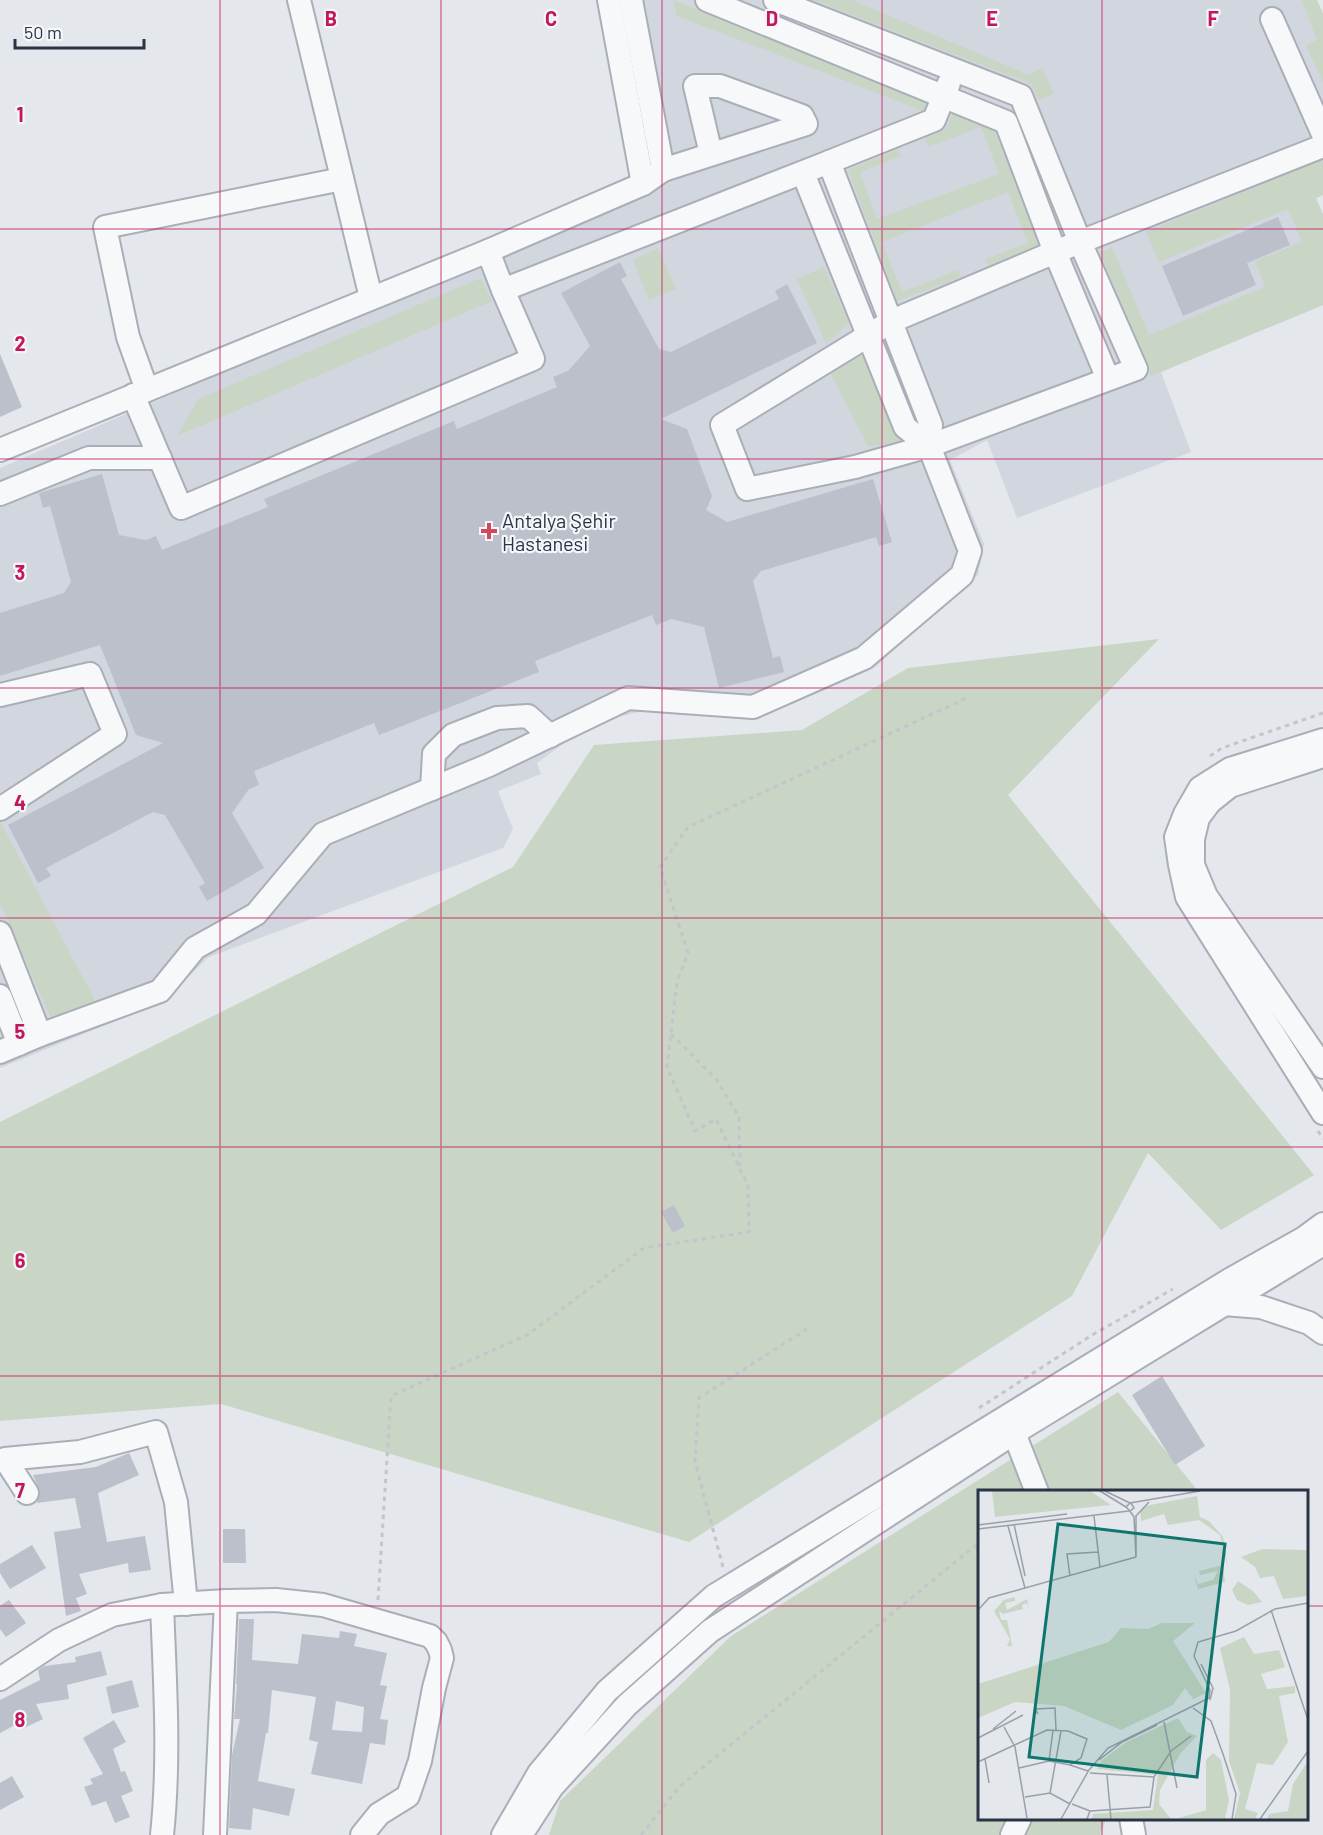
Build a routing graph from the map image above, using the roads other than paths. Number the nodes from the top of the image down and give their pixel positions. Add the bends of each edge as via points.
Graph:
1 (299, 0) edge
2 (609, 0) edge
3 (631, 0) edge
4 (706, 0) edge
5 (775, 0) edge
6 (1272, 19) dead end
7 (954, 70) junction
8 (944, 96) junction
9 (1323, 134) edge
10 (1323, 146) edge
11 (711, 154) junction
12 (830, 162) junction
13 (663, 170) junction
14 (803, 173) junction
15 (342, 179) junction
16 (643, 184) junction
17 (1080, 242) junction
18 (488, 251) junction
19 (1055, 252) junction
20 (503, 290) junction
21 (371, 298) junction
22 (892, 321) junction
23 (868, 335) junction
24 (1108, 379) junction
25 (140, 392) junction
26 (929, 446) junction
27 (0, 450) edge
28 (160, 458) junction
29 (0, 494) edge
30 (0, 695) edge
31 (550, 736) junction
32 (1323, 740) edge
33 (1323, 756) edge
34 (432, 789) junction
35 (0, 809) edge
36 (0, 933) edge
37 (0, 996) edge
38 (40, 1035) junction
39 (10, 1048) edge
40 (1323, 1067) edge
41 (1323, 1113) edge
42 (1323, 1224) edge
43 (1323, 1244) edge
44 (1224, 1304) junction
45 (1323, 1333) edge
46 (1014, 1433) junction
47 (1037, 1490) edge
48 (27, 1493) dead end
49 (226, 1601) junction
50 (186, 1604) junction
51 (162, 1605) junction
52 (0, 1679) edge
53 (1019, 1820) edge
54 (1131, 1820) edge
55 (162, 1835) edge
56 (215, 1835) edge
57 (362, 1835) edge
58 (503, 1835) edge
59 (521, 1835) edge
60 (1012, 1835) edge
61 (1134, 1835) edge

1 - 15 street
2 - 16 street
3 - 13 street
4 - 8 street
5 - 7 street
6 - 9 street
7 - 8 street
7 - 17 street via 1021,96
8 - 12 street via 934,120
8 - 19 street via 1006,122
10 - 17 street
11 - 11 street via 695,86 720,86 802,116 806,124
11 - 13 street
12 - 14 street
12 - 22 street
13 - 16 street
14 - 20 street
14 - 23 street
15 - 21 street
15 - 25 street via 105,227
16 - 18 street
17 - 19 street
17 - 24 street via 1136,369
18 - 20 street
18 - 21 street
19 - 22 street
19 - 24 street
20 - 28 street via 533,359 181,508
21 - 25 street
22 - 23 street
22 - 26 street via 931,424
23 - 26 street via 905,428
23 - 26 street via 722,424 747,489 855,467
24 - 26 street
25 - 27 street
25 - 28 street
26 - 31 street via 970,550 962,575 864,658 753,707 627,698
28 - 29 street via 89,458
30 - 35 street via 90,674 116,734
31 - 34 street
31 - 34 street via 528,716 498,718 453,735 434,754
32 - 41 street via 1230,769 1200,788 1176,837 1187,897
33 - 40 street via 1230,786 1209,802 1198,818 1193,865 1206,896
34 - 38 street via 323,834 256,914 195,948 160,991
36 - 38 street
37 - 39 street
38 - 39 street
42 - 58 street via 714,1596 607,1691 539,1773
43 - 44 street
44 - 45 street via 1261,1307 1309,1323
44 - 46 street
46 - 47 street
46 - 59 street via 710,1631 627,1705 552,1787
48 - 50 street via 5,1459 80,1452 156,1432 176,1502
49 - 50 street
49 - 56 street
49 - 57 street via 276,1600 323,1605 430,1636 436,1642 441,1658 420,1761 408,1796 379,1814
50 - 51 street
51 - 52 street via 112,1615 59,1640
51 - 55 street
53 - 60 street
54 - 61 street

